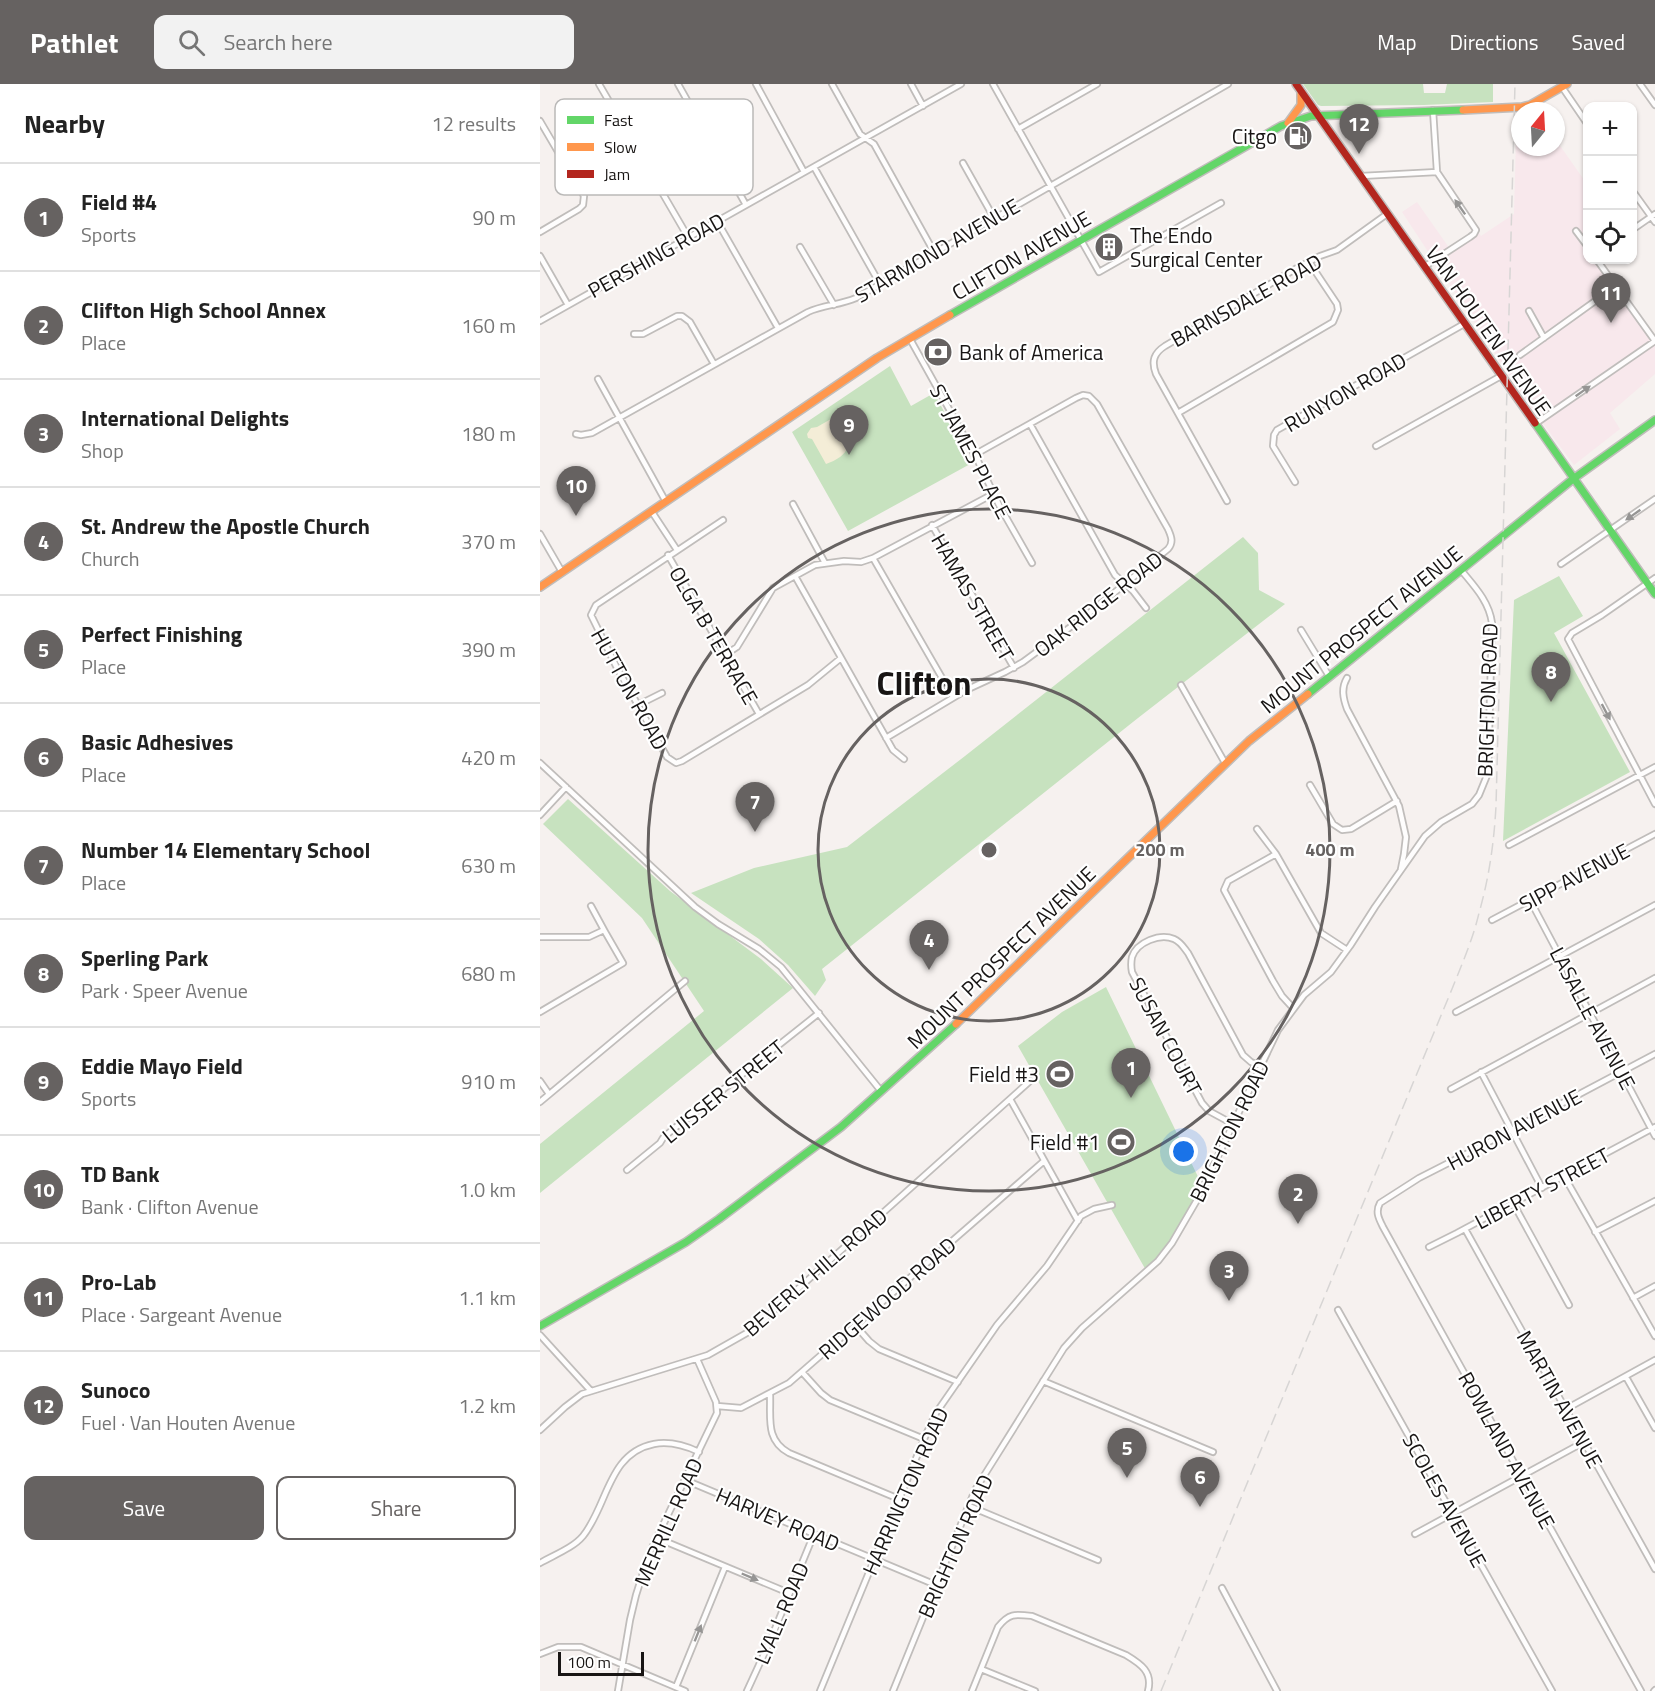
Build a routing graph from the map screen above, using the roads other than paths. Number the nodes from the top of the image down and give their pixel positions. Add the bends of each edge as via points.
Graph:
1 (599, 84) edge
2 (678, 84) edge
3 (756, 84) edge
4 (832, 84) edge
5 (911, 84) edge
6 (961, 84) edge
7 (993, 84) edge
8 (1097, 84) edge
9 (1227, 84) edge
10 (1296, 84) edge
11 (1640, 84) edge
12 (1564, 86) edge
13 (1301, 91) junction
14 (608, 99) edge
15 (686, 99) edge
16 (1655, 105) edge
17 (923, 106) junction
18 (1433, 110) junction
19 (1318, 116) junction
20 (1583, 118) edge
21 (540, 121) edge
22 (1288, 123) junction
23 (1018, 129) junction
24 (866, 138) junction
25 (555, 147) edge
26 (963, 163) dead end
27 (814, 167) junction
28 (804, 172) junction
29 (1437, 172) junction
30 (1360, 176) junction
31 (1050, 186) junction
32 (583, 195) edge
33 (664, 195) edge
34 (740, 195) edge
35 (1637, 196) edge
36 (1221, 203) dead end
37 (746, 205) junction
38 (1387, 214) junction
39 (1653, 215) edge
40 (994, 218) junction
41 (717, 221) junction
42 (1655, 222) edge
43 (1637, 226) edge
44 (1576, 231) dead end
45 (540, 232) edge
46 (688, 237) junction
47 (1080, 240) junction
48 (1583, 241) edge
49 (800, 247) dead end
50 (934, 252) junction
51 (540, 256) edge
52 (1309, 262) junction
53 (1600, 264) edge
54 (1424, 267) junction
55 (880, 284) junction
56 (1616, 286) junction
57 (568, 305) junction
58 (834, 305) junction
59 (1529, 311) dead end
60 (540, 321) edge
61 (1464, 324) junction
62 (778, 328) junction
63 (634, 334) dead end
64 (1544, 338) junction
65 (910, 339) junction
66 (1655, 341) edge
67 (1520, 355) dead end
68 (714, 364) junction
69 (1501, 376) junction
70 (598, 380) dead end
71 (1178, 413) junction
72 (618, 417) junction
73 (1655, 420) edge
74 (1030, 424) junction
75 (1534, 424) junction
76 (576, 434) dead end
77 (1376, 446) dead end
78 (975, 455) junction
79 (1573, 478) junction
80 (1295, 482) dead end
81 (993, 494) junction
82 (1655, 499) edge
83 (1227, 501) dead end
84 (666, 502) junction
85 (793, 504) dead end
86 (652, 512) junction
87 (723, 520) dead end
88 (933, 525) junction
89 (1610, 531) junction
90 (540, 534) edge
91 (677, 550) junction
92 (668, 555) junction
93 (873, 558) junction
94 (825, 563) junction
95 (1032, 563) dead end
96 (1561, 564) dead end
97 (1461, 570) junction
98 (562, 572) junction
99 (795, 576) junction
100 (1655, 578) edge
101 (1126, 584) junction
102 (1647, 584) junction
103 (540, 587) edge
104 (1655, 594) edge
105 (1146, 608) dead end
106 (1301, 630) dead end
107 (725, 655) junction
108 (841, 658) junction
109 (1014, 668) junction
110 (1329, 676) junction
111 (1347, 678) dead end
112 (1180, 685) dead end
113 (662, 693) dead end
114 (953, 697) junction
115 (638, 705) junction
116 (759, 714) junction
117 (886, 738) junction
118 (903, 759) dead end
119 (540, 763) edge
120 (1225, 764) junction
121 (1655, 767) edge
122 (1640, 775) junction
123 (1310, 784) dead end
124 (566, 788) junction
125 (1397, 801) junction
126 (1655, 804) edge
127 (540, 815) edge
128 (1257, 828) dead end
129 (1655, 834) edge
130 (1509, 845) dead end
131 (1276, 854) junction
132 (1400, 871) junction
133 (1530, 900) junction
134 (1655, 905) edge
135 (591, 906) dead end
136 (1492, 920) dead end
137 (604, 930) junction
138 (540, 937) edge
139 (1347, 950) junction
140 (1560, 956) junction
141 (1655, 978) edge
142 (685, 981) dead end
143 (1293, 1008) junction
144 (540, 1012) edge
145 (1456, 1012) dead end
146 (819, 1013) junction
147 (1590, 1014) junction
148 (1655, 1054) edge
149 (1260, 1066) junction
150 (1481, 1072) junction
151 (1621, 1072) junction
152 (540, 1081) edge
153 (1030, 1081) dead end
154 (1451, 1089) dead end
155 (881, 1091) junction
156 (549, 1094) junction
157 (1010, 1099) junction
158 (540, 1102) edge
159 (1233, 1124) junction
160 (1653, 1128) edge
161 (1512, 1130) junction
162 (1655, 1136) edge
163 (1044, 1161) junction
164 (627, 1170) dead end
165 (1564, 1176) junction
166 (1542, 1188) junction
167 (1655, 1201) edge
168 (1513, 1203) junction
169 (1112, 1205) dead end
170 (1377, 1209) joint
171 (1078, 1221) junction
172 (1465, 1229) junction
173 (1595, 1232) junction
174 (1429, 1247) dead end
175 (1655, 1286) edge
176 (1633, 1298) junction
177 (1569, 1305) dead end
178 (1338, 1310) dead end
179 (855, 1325) junction
180 (540, 1326) edge
181 (540, 1335) edge
182 (1655, 1336) edge
183 (697, 1359) junction
184 (1655, 1360) edge
185 (802, 1372) junction
186 (1626, 1377) junction
187 (1043, 1381) junction
188 (957, 1382) junction
189 (591, 1391) junction
190 (770, 1394) junction
191 (717, 1406) junction
192 (1566, 1409) junction
193 (1655, 1428) edge
194 (540, 1430) edge
195 (924, 1439) junction
196 (1584, 1442) junction
197 (699, 1452) junction
198 (1213, 1452) dead end
199 (1522, 1476) junction
200 (685, 1480) junction
201 (899, 1499) junction
202 (969, 1506) junction
203 (1452, 1514) junction
204 (814, 1534) junction
205 (1415, 1534) dead end
206 (657, 1538) junction
207 (874, 1559) junction
208 (1098, 1560) dead end
209 (540, 1563) edge
210 (725, 1567) junction
211 (1655, 1569) edge
212 (936, 1585) junction
213 (1222, 1588) dead end
214 (789, 1593) junction
215 (540, 1654) edge
216 (622, 1665) junction
217 (981, 1669) junction
218 (676, 1687) junction
219 (618, 1691) edge
220 (685, 1691) edge
221 (747, 1691) edge
222 (820, 1691) edge
223 (892, 1691) edge
224 (972, 1691) edge
225 (1035, 1691) edge
226 (1148, 1691) edge
227 (1277, 1691) edge
228 (1552, 1691) edge
229 (1641, 1691) edge

1 - 14 street
2 - 15 street
3 - 28 street
4 - 24 street via 858,131
5 - 17 street
6 - 17 street, PERSHING ROAD
7 - 23 street
8 - 23 street
9 - 31 street, STARMOND AVENUE
10 - 13 main road, VAN HOUTEN AVENUE
11 - 16 street
12 - 18 main road, CLIFTON AVENUE via 1522,107
12 - 20 street
13 - 19 main road, VAN HOUTEN AVENUE
13 - 22 main road via 1301,105
17 - 24 street, PERSHING ROAD
18 - 19 main road, CLIFTON AVENUE
18 - 29 street
19 - 22 main road, CLIFTON AVENUE
19 - 30 main road, VAN HOUTEN AVENUE
21 - 25 street
22 - 47 main road, CLIFTON AVENUE
23 - 31 street
24 - 27 street, PERSHING ROAD
24 - 50 street via 874,144
26 - 40 street
27 - 28 street, PERSHING ROAD
27 - 55 street
28 - 37 street, PERSHING ROAD
29 - 30 street
54 -> 29 street via 1476,230
30 - 38 main road, VAN HOUTEN AVENUE
31 - 40 street, STARMOND AVENUE
31 - 47 street
32 - 45 street via 579,209
33 - 46 street
34 - 37 street
35 - 39 street
36 - 47 street via 1099,272
37 - 41 street, PERSHING ROAD
38 - 52 street, BARNSDALE ROAD via 1337,250
38 - 54 main road, VAN HOUTEN AVENUE
39 - 42 street
39 - 43 street
40 - 50 street, STARMOND AVENUE
41 - 46 street, PERSHING ROAD
41 - 62 street
44 - 48 street
46 - 57 street, PERSHING ROAD
47 - 65 main road, CLIFTON AVENUE
49 - 58 street
50 - 55 street, STARMOND AVENUE
51 - 57 street
52 - 71 street, BARNSDALE ROAD via 1159,350 1154,368
52 - 71 street via 1337,304 1332,322
53 - 56 street
54 - 61 main road, VAN HOUTEN AVENUE
55 - 58 street, STARMOND AVENUE
56 - 64 street
56 - 66 street
57 - 60 street, PERSHING ROAD
58 - 62 street, STARMOND AVENUE via 816,308
59 - 64 street
61 - 69 main road, VAN HOUTEN AVENUE
61 - 80 street, RUNYON ROAD via 1277,430 1273,446
62 - 68 street, STARMOND AVENUE
63 - 68 street via 643,334 682,315
64 - 67 street
65 - 78 street, ST JAMES PLACE
65 - 84 main road, CLIFTON AVENUE
75 -> 66 street
68 - 72 street, STARMOND AVENUE
69 - 75 main road, VAN HOUTEN AVENUE
69 - 77 street
70 - 72 street
71 - 83 street, BARNSDALE ROAD
72 - 76 street, STARMOND AVENUE via 592,432
72 - 84 street
73 - 79 main road, MOUNT PROSPECT AVENUE
74 - 78 street, OAK RIDGE ROAD
74 - 101 street via 1115,574
74 - 101 street, OAK RIDGE ROAD via 1083,395 1097,404 1172,541 1168,549
75 - 79 main road, VAN HOUTEN AVENUE
78 - 81 street, ST JAMES PLACE
79 - 89 main road, VAN HOUTEN AVENUE
79 - 97 main road, MOUNT PROSPECT AVENUE
81 - 88 street
81 - 95 street, ST JAMES PLACE
82 -> 89 street
84 - 86 main road, CLIFTON AVENUE
85 - 94 street
86 - 91 street, OLGA B TERRACE
86 - 98 main road, CLIFTON AVENUE
87 - 91 street, HUTTON ROAD
88 - 93 street
88 - 109 street, HAMAS STREET
89 - 96 street
89 - 102 main road, VAN HOUTEN AVENUE
90 - 98 street
91 - 92 street, HUTTON ROAD
92 - 107 street, OLGA B TERRACE
92 - 115 street, HUTTON ROAD via 596,605 591,615
93 - 94 street
93 - 114 street
94 - 99 street
97 - 110 main road, MOUNT PROSPECT AVENUE
97 - 132 street, BRIGHTON ROAD via 1490,614 1488,773 1472,804 1431,829
98 - 103 main road, CLIFTON AVENUE
99 - 107 street via 773,588 737,647
99 - 108 street
100 - 102 street
101 - 105 street
101 - 109 street, OAK RIDGE ROAD
102 - 104 main road, VAN HOUTEN AVENUE
102 -> 122 street via 1568,639
106 - 110 street
107 - 116 street, OLGA B TERRACE
108 - 116 street via 808,685
108 - 117 street
109 - 114 street, OAK RIDGE ROAD
110 - 120 main road, MOUNT PROSPECT AVENUE
111 - 125 street via 1343,685 1347,709
112 - 120 street
113 - 115 street
114 - 117 street, OAK RIDGE ROAD
115 - 116 street, HUTTON ROAD via 664,752 676,763
117 - 118 street
119 - 124 street
120 - 155 main road, MOUNT PROSPECT AVENUE
121 - 122 street
122 - 126 street
122 - 130 street
123 - 125 street via 1333,824 1342,830 1351,829
124 - 127 street
124 - 146 street via 695,907 781,967
125 - 132 street via 1406,837
128 - 131 street
129 - 133 street, SIPP AVENUE
131 - 139 street via 1321,933
131 - 143 street via 1228,881 1224,890 1273,981
132 - 139 street, BRIGHTON ROAD
133 - 136 street, SIPP AVENUE
133 - 140 street, LASALLE AVENUE
134 - 140 street
135 - 137 street
137 - 138 street via 589,937
137 - 144 street via 623,963
139 - 143 street, BRIGHTON ROAD via 1331,972
140 - 145 street
140 - 147 street, LASALLE AVENUE
141 - 147 street
142 - 156 street
143 - 149 street, BRIGHTON ROAD
146 - 155 street
146 - 164 street, LUISSER STREET
147 - 150 street
147 - 151 street, LASALLE AVENUE
148 - 151 street, HURON AVENUE
149 - 159 street, BRIGHTON ROAD
149 - 159 street, SUSAN COURT via 1244,1055 1180,943 1170,938 1153,938 1135,952 1132,972 1202,1103
150 - 154 street
150 - 161 street
151 - 160 street, LASALLE AVENUE
151 - 161 street, HURON AVENUE
152 - 156 street
153 - 157 street, BEVERLY HILL ROAD
155 - 180 main road, MOUNT PROSPECT AVENUE via 823,1142 686,1242
156 - 158 street
157 - 163 street
157 - 183 street, BEVERLY HILL ROAD via 752,1330
159 - 187 street, BRIGHTON ROAD via 1172,1243 1158,1261 1071,1339
160 - 162 street, LASALLE AVENUE
160 - 165 street, LIBERTY STREET
161 - 166 street
161 - 170 street, HURON AVENUE via 1419,1178 1380,1203
163 - 171 street
163 - 179 street, RIDGEWOOD ROAD
165 - 166 street, LIBERTY STREET
165 - 173 street
166 - 168 street, LIBERTY STREET
167 - 173 street
168 - 172 street, LIBERTY STREET
168 - 177 street
169 - 171 street, HARRINGTON ROAD via 1094,1209
170 - 199 street, ROWLAND AVENUE via 1383,1227
171 - 188 street, HARRINGTON ROAD
172 - 174 street, LIBERTY STREET
172 - 192 street, MARTIN AVENUE
173 - 176 street
175 - 176 street
176 - 182 street
178 - 203 street, SCOLES AVENUE
179 - 185 street, RIDGEWOOD ROAD
179 - 188 street via 879,1349
181 - 189 street
183 - 189 street, BEVERLY HILL ROAD
183 - 191 street
184 - 186 street
185 - 190 street, RIDGEWOOD ROAD
185 - 195 street via 830,1400
186 - 192 street
186 - 193 street
187 - 198 street
187 - 202 street, BRIGHTON ROAD via 985,1473
188 - 195 street, HARRINGTON ROAD
189 - 194 street, BEVERLY HILL ROAD via 577,1397
190 - 191 street, RIDGEWOOD ROAD via 741,1408
190 - 201 street via 772,1435 779,1447
191 - 197 street, MERRILL ROAD
192 - 196 street, MARTIN AVENUE
195 - 201 street, HARRINGTON ROAD
196 - 199 street
196 - 211 street, MARTIN AVENUE
197 - 200 street, MERRILL ROAD
197 - 209 street via 664,1443 627,1456 582,1537
199 - 203 street
199 - 229 street, ROWLAND AVENUE
200 - 204 street, HARVEY ROAD
200 - 206 street, MERRILL ROAD
201 - 207 street, HARRINGTON ROAD
202 - 208 street
202 - 212 street, BRIGHTON ROAD
203 - 205 street
203 - 228 street, SCOLES AVENUE
204 - 207 street, HARVEY ROAD
204 - 214 street, LYALL ROAD
206 - 210 street
206 - 216 street, MERRILL ROAD via 636,1595
207 - 212 street, HARVEY ROAD
207 - 222 street, HARRINGTON ROAD
210 -> 214 street
218 -> 210 street
212 - 223 street, BRIGHTON ROAD
213 - 227 street
214 - 221 street, LYALL ROAD
215 - 216 street via 558,1647 581,1647
216 - 218 street
216 - 219 street, MERRILL ROAD
217 - 224 street
217 - 225 street
217 - 226 street via 1005,1619 1032,1616 1139,1663 1149,1676
218 - 220 street

